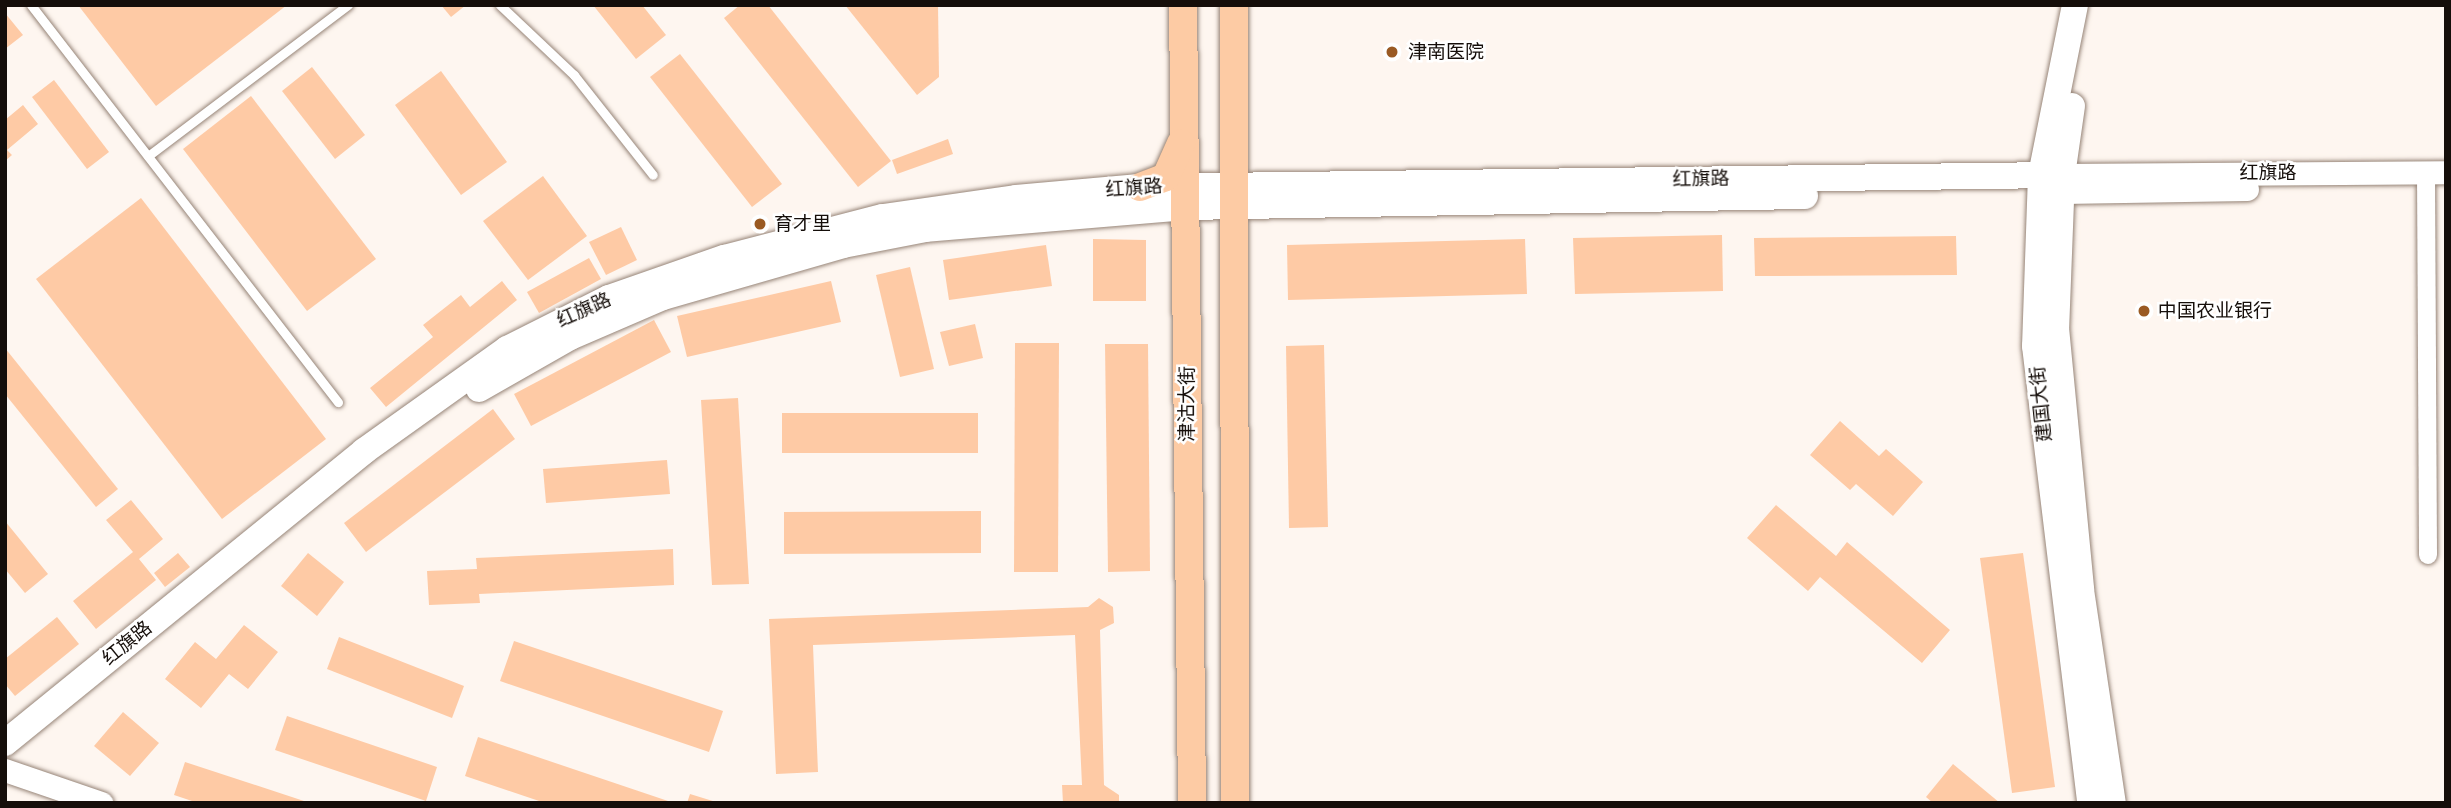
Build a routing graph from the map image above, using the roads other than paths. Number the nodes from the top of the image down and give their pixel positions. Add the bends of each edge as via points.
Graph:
1 (32, 5) edge
2 (348, 5) edge
3 (500, 5) edge
4 (1183, 5) edge
5 (1234, 5) edge
6 (2074, 5) edge
7 (2090, 5) edge
8 (1185, 130) junction
9 (1236, 131) junction
10 (148, 156) junction
11 (653, 175) dead end
12 (2436, 179) edge
13 (2051, 184) junction
14 (1190, 193) junction
15 (1235, 195) junction
16 (1140, 198) junction
17 (338, 402) dead end
18 (2428, 555) dead end
19 (6, 763) edge
20 (61, 803) edge
21 (101, 803) edge
22 (1192, 803) edge
23 (1235, 803) edge
24 (2090, 803) edge
25 (2113, 803) edge

1 - 10 lane
2 - 10 lane
3 - 11 lane via 574,75
4 - 8 main road, 津沽大街
5 - 9 main road
6 - 13 main road, 建国大街
7 - 13 main road, 建国大街
8 - 14 main road, 津沽大街
8 - 16 main road via 1171,171
9 - 14 main road
9 - 15 main road
10 - 17 lane
12 - 13 street, 红旗路
12 - 18 street
13 - 15 main road, 红旗路
13 - 24 main road, 建国大街 via 2035,346
13 - 25 main road, 建国大街 via 2056,328 2081,590
14 - 15 main road, 红旗路
14 - 16 main road, 红旗路
14 - 22 main road, 津沽大街
15 - 23 main road
16 - 19 main road, 红旗路 via 1016,198 883,217 665,276 561,319 507,349 364,451
19 - 20 street
19 - 21 street

